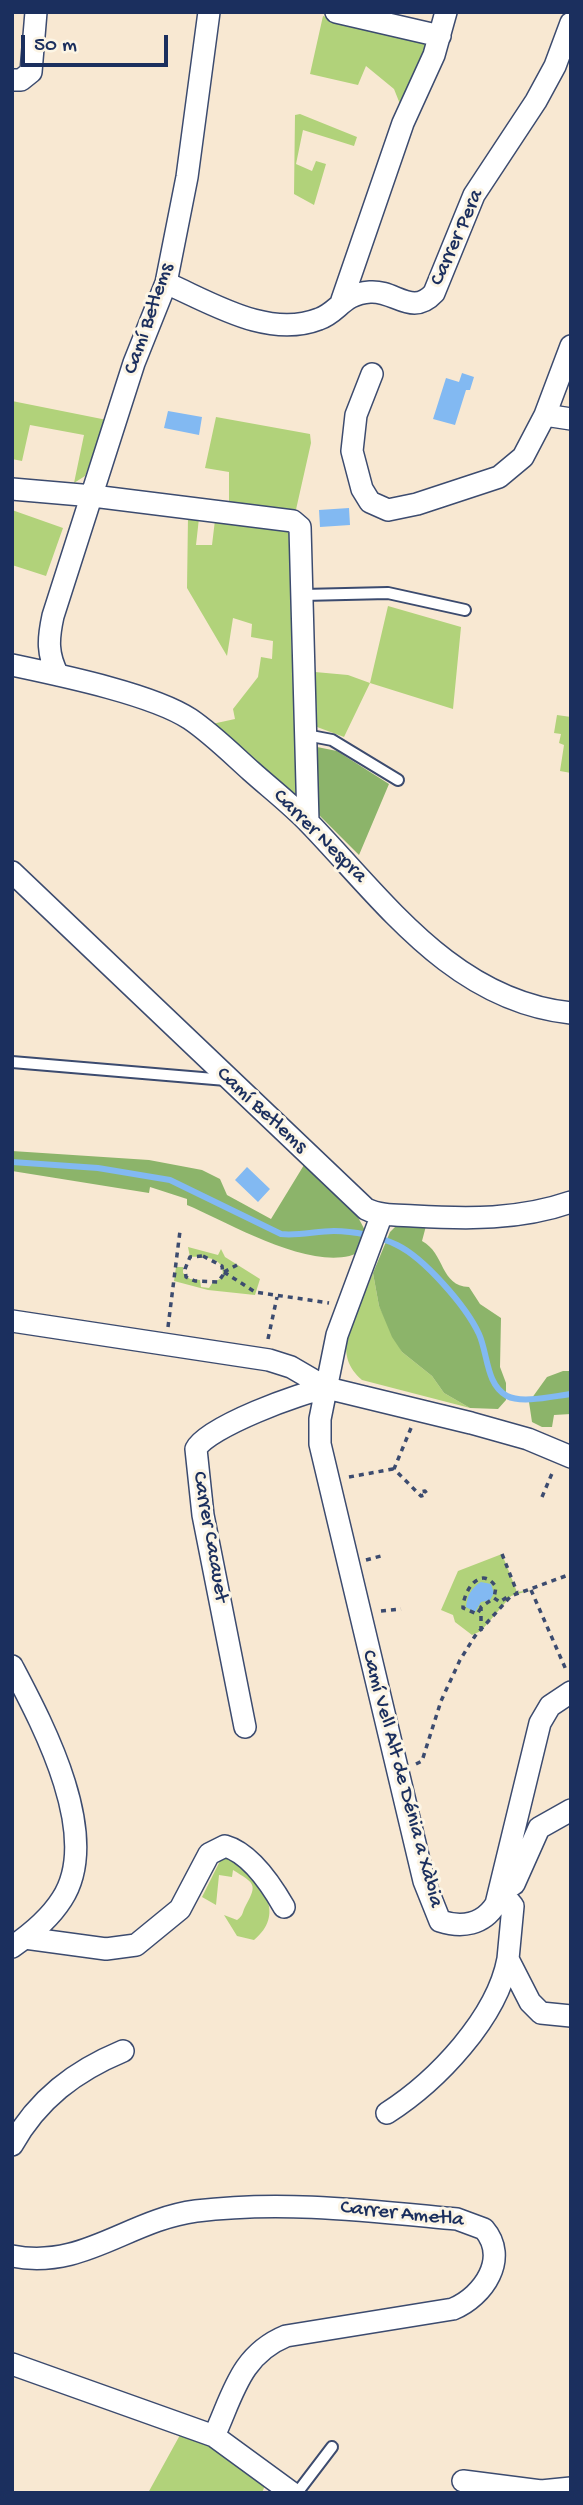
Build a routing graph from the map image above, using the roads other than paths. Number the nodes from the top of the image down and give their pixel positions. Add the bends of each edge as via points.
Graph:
1 (36, 12) edge
2 (209, 12) edge
3 (446, 12) edge
4 (346, 14) edge
5 (571, 23) edge
6 (440, 36) junction
7 (12, 80) edge
8 (166, 283) junction
9 (342, 300) junction
10 (571, 346) edge
11 (372, 373) dead end
12 (545, 415) junction
13 (571, 419) edge
14 (12, 489) edge
15 (93, 496) junction
16 (303, 594) junction
17 (465, 610) dead end
18 (53, 616) junction
19 (13, 665) edge
20 (58, 675) junction
21 (306, 735) junction
22 (398, 780) dead end
23 (309, 822) junction
24 (12, 873) edge
25 (571, 1013) edge
26 (12, 1062) edge
27 (228, 1080) junction
28 (565, 1208) edge
29 (382, 1214) junction
30 (12, 1321) edge
31 (327, 1388) junction
32 (566, 1455) edge
33 (12, 1666) edge
34 (570, 1684) edge
35 (245, 1727) dead end
36 (571, 1810) edge
37 (500, 1890) junction
38 (284, 1907) dead end
39 (19, 1943) edge
40 (508, 1959) junction
41 (571, 2015) edge
42 (123, 2051) dead end
43 (387, 2113) dead end
44 (12, 2146) edge
45 (12, 2256) edge
46 (12, 2364) edge
47 (214, 2436) junction
48 (332, 2447) dead end
49 (463, 2481) dead end
50 (571, 2488) edge
51 (294, 2493) edge

1 - 7 street via 31,72
2 - 8 street, Camí Betlems via 187,177
3 - 6 street
4 - 6 street
5 - 9 street, Carrer Pera via 536,101 474,195 434,293 412,304 380,292
6 - 9 street via 403,123
8 - 9 street, Carrer Pera via 256,321 280,325 322,319
8 - 15 street, Camí Betlems via 134,363
10 - 12 street
11 - 12 street via 356,415 352,451 362,489 370,502 388,510 499,477 523,457
12 - 13 street
14 - 15 street
15 - 16 street via 293,521 302,533
15 - 18 street, Camí Betlems
16 - 17 lane via 388,593
16 - 21 street
18 - 19 street, Camí Betlems via 32,648
18 - 20 street, Camí Betlems via 47,640
19 - 20 street, Camí Betlems
20 - 23 street, Carrer Nespra via 187,717
21 - 22 lane via 332,740
21 - 23 street
23 - 25 street, Carrer Nespra via 391,912 469,978 527,1004
24 - 27 street, Camí Betlems
26 - 27 lane
27 - 29 street, Camí Betlems via 366,1209
28 - 29 street via 484,1219
29 - 31 street via 337,1335
30 - 31 street via 264,1359 291,1367
31 - 32 street via 528,1439
31 - 35 street, Carrer Cacauet via 282,1400 207,1438 196,1449 203,1516
31 - 37 street, Camí Vell Alt de Dénia a Xàbia via 320,1419 326,1480 428,1899 440,1921 460,1925 482,1919 496,1904
33 - 39 street via 55,1749 75,1843 73,1871 63,1898
34 - 37 street, Camí Vell Alt de Dénia a Xàbia via 540,1723
36 - 37 street via 539,1829 514,1884
37 - 40 street via 513,1906
38 - 39 street via 271,1885 238,1852 225,1846 209,1854 180,1909 136,1945 106,1949
40 - 41 street via 535,2008 550,2015
40 - 43 street via 500,1986 467,2041
42 - 44 street via 86,2066 62,2084
45 - 47 street, Carrer Ametla via 64,2258 174,2215 257,2205 457,2219 474,2223 489,2235 495,2252 493,2266 482,2288 466,2304 286,2336 260,2349 245,2369
46 - 47 street
47 - 51 street
48 - 51 lane
49 - 50 street via 541,2491

